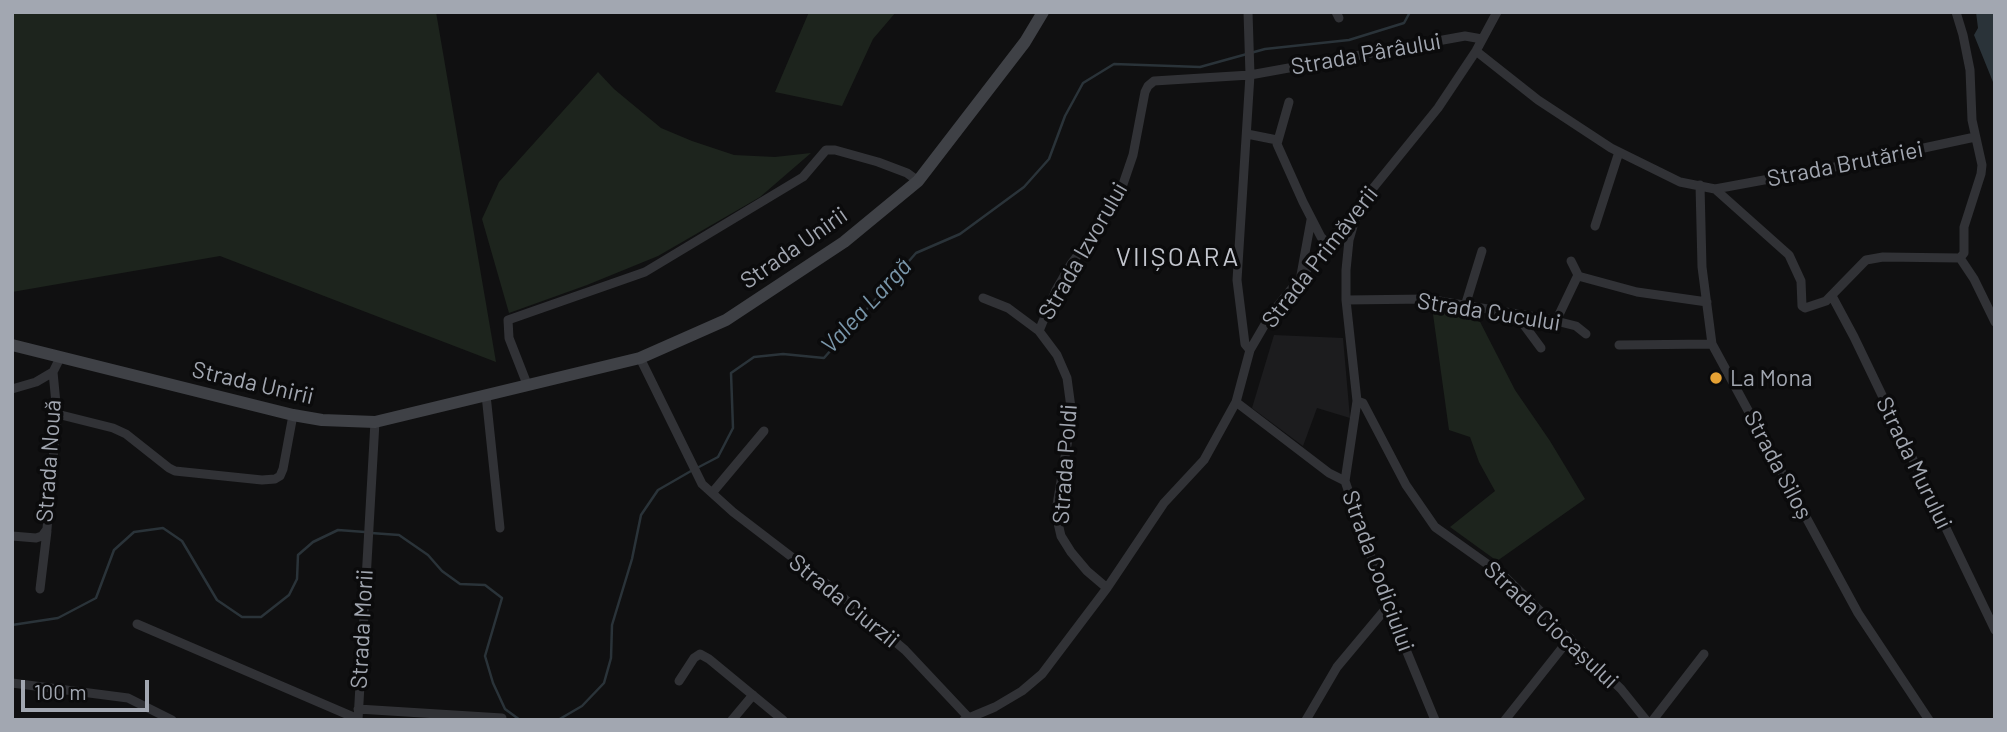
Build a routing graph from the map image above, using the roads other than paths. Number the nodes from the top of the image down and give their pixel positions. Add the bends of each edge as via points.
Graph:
1 (1043, 12) edge
2 (1248, 12) edge
3 (1497, 12) edge
4 (1956, 12) edge
5 (1482, 39) junction
6 (1476, 51) junction
7 (1249, 70) junction
8 (1289, 102) dead end
9 (1247, 134) junction
10 (1975, 137) junction
11 (1277, 140) junction
12 (1619, 152) junction
13 (918, 181) junction
14 (1700, 185) junction
15 (1715, 189) junction
16 (1355, 211) junction
17 (1311, 219) junction
18 (1595, 226) dead end
19 (1328, 244) junction
20 (1482, 251) dead end
21 (1960, 258) junction
22 (1571, 261) dead end
23 (1578, 276) junction
24 (1301, 277) junction
25 (1832, 296) junction
26 (983, 298) dead end
27 (1346, 300) junction
28 (1707, 302) junction
29 (1465, 306) junction
30 (1521, 315) junction
31 (1556, 321) junction
32 (1995, 322) edge
33 (1038, 331) junction
34 (1587, 334) dead end
35 (12, 345) edge
36 (1619, 345) dead end
37 (1712, 345) junction
38 (1541, 348) dead end
39 (1250, 350) junction
40 (60, 358) junction
41 (640, 358) junction
42 (53, 372) junction
43 (527, 384) junction
44 (12, 389) edge
45 (486, 395) junction
46 (1357, 401) junction
47 (1236, 402) junction
48 (57, 414) junction
49 (293, 415) junction
50 (375, 422) junction
51 (764, 431) dead end
52 (1345, 481) junction
53 (712, 493) junction
54 (500, 528) dead end
55 (47, 529) junction
56 (12, 537) edge
57 (1107, 588) junction
58 (40, 589) dead end
59 (1388, 606) junction
60 (137, 624) dead end
61 (1995, 630) edge
62 (1570, 638) junction
63 (1704, 654) dead end
64 (679, 681) dead end
65 (12, 683) edge
66 (752, 695) junction
67 (358, 716) edge
68 (502, 718) edge
69 (734, 719) edge
70 (966, 719) edge
71 (172, 720) edge
72 (783, 720) edge
73 (1306, 720) edge
74 (1435, 720) edge
75 (1505, 720) edge
76 (1646, 720) edge
77 (1653, 720) edge
78 (1929, 720) edge

1 - 13 main road, Strada Unirii
2 - 7 street
3 - 5 street, Strada Primăverii
4 - 10 street via 1970,70
5 - 6 street, Strada Primăverii
5 - 7 street, Strada Pârâului via 1465,36
6 - 12 street via 1538,100
6 - 16 street, Strada Primăverii via 1438,108
7 - 9 street
7 - 33 street, Strada Izvorului via 1154,81 1148,86 1120,193 1071,264
8 - 11 street
9 - 11 street
9 - 39 street via 1237,280 1245,344
10 - 15 street, Strada Brutăriei
10 - 21 street via 1981,174 1964,227
11 - 17 street
12 - 14 street via 1659,174
12 - 18 street
13 - 41 main road, Strada Unirii via 844,242 726,320
13 - 43 street via 878,162 826,150 803,177 645,272 508,320 509,338
14 - 15 street
14 - 28 street, Strada Siloș
15 - 25 street via 1789,255 1801,281 1802,306 1811,308
16 - 19 street, Strada Primăverii
16 - 27 street, Strada Codiciului
17 - 19 street
17 - 24 street
19 - 24 street, Strada Primăverii
20 - 29 street
21 - 25 street via 1866,260
21 - 32 street
22 - 23 street
23 - 28 street via 1637,292
23 - 31 street
24 - 39 street, Strada Primăverii
25 - 61 street, Strada Murului
26 - 33 street, Strada Izvorului via 1008,308
27 - 29 street, Strada Cucului via 1427,299
27 - 46 street, Strada Codiciului
28 - 37 street, Strada Siloș
29 - 30 street, Strada Cucului
30 - 31 street, Strada Cucului
30 - 38 street
31 - 34 street, Strada Cucului
33 - 57 street, Strada Poldi via 1067,378 1072,415 1057,505 1060,536
35 - 40 main road, Strada Unirii
36 - 37 street
37 - 78 street, Strada Siloș via 1858,613
39 - 47 street, Strada Primăverii
40 - 42 street, Strada Nouă
40 - 49 main road, Strada Unirii
41 - 43 main road, Strada Unirii
41 - 53 street, Strada Ciurzii via 699,481
42 - 44 street
42 - 48 street, Strada Nouă
43 - 45 main road, Strada Unirii
45 - 50 main road, Strada Unirii
45 - 54 street
46 - 52 street, Strada Codiciului
46 - 62 street, Strada Ciocașului via 1363,403 1406,485 1435,527 1504,576
47 - 52 street
47 - 57 street, Strada Primăverii via 1204,460 1164,503
48 - 49 street via 126,434 175,471 262,480 280,476
48 - 55 street, Strada Nouă
49 - 50 main road, Strada Unirii
50 - 67 street, Strada Morii
51 - 53 street
52 - 59 street, Strada Codiciului
53 - 70 street, Strada Ciurzii via 905,650
55 - 56 street, Strada Nouă via 36,538
55 - 58 street
57 - 70 street, Strada Primăverii via 1042,674 995,707
59 - 73 street via 1337,667
59 - 74 street, Strada Codiciului
60 - 67 street
62 - 75 street
62 - 76 street, Strada Ciocașului
63 - 77 street
64 - 66 street via 700,654
65 - 71 street via 128,698
66 - 69 street
66 - 72 street
67 - 68 street

